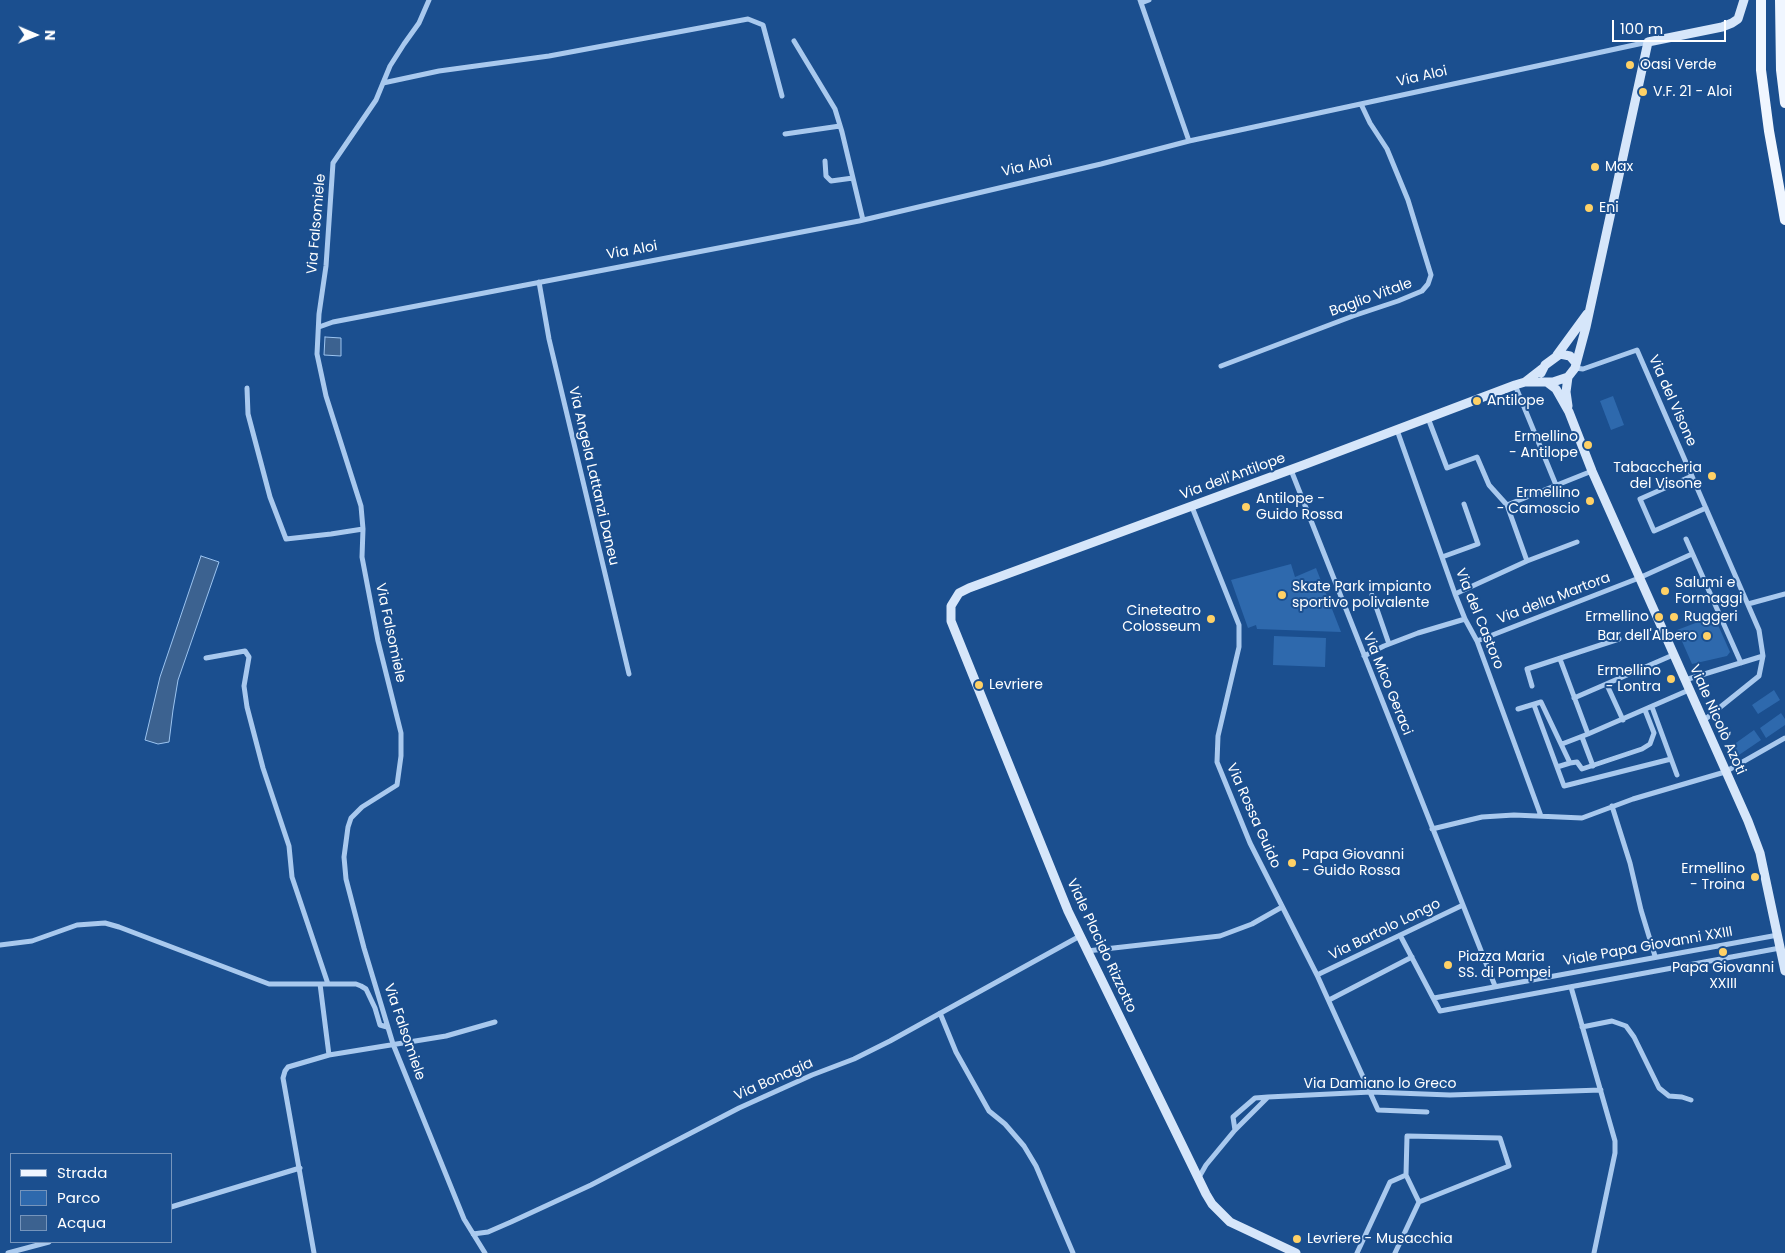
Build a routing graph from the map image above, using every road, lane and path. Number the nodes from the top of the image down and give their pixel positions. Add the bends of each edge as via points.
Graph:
1 (429, 0) edge
2 (1149, 0) edge
3 (1744, 0) edge
4 (1761, 0) edge
5 (1780, 0) edge
6 (1140, 2) edge
7 (794, 41) dead end
8 (1648, 42) junction
9 (383, 83) junction
10 (782, 96) dead end
11 (1785, 103) edge
12 (1361, 104) junction
13 (840, 126) junction
14 (785, 134) dead end
15 (1189, 142) junction
16 (825, 161) dead end
17 (854, 178) junction
18 (863, 220) junction
19 (1785, 220) edge
20 (539, 282) junction
21 (1588, 312) junction
22 (319, 327) junction
23 (1558, 355) junction
24 (1221, 366) dead end
25 (1575, 366) junction
26 (1543, 368) junction
27 (1568, 377) junction
28 (1525, 382) junction
29 (1546, 382) junction
30 (1515, 386) junction
31 (247, 388) dead end
32 (1568, 412) junction
33 (1428, 418) junction
34 (1397, 430) junction
35 (1290, 470) junction
36 (1592, 471) junction
37 (1692, 476) junction
38 (1556, 485) junction
39 (1464, 504) dead end
40 (1507, 505) junction
41 (1192, 507) junction
42 (1706, 508) junction
43 (363, 529) junction
44 (1686, 539) dead end
45 (1577, 542) dead end
46 (1692, 554) junction
47 (1442, 557) junction
48 (1527, 561) junction
49 (1639, 578) junction
50 (1455, 594) junction
51 (1785, 594) edge
52 (1372, 595) dead end
53 (953, 600) joint
54 (1748, 604) junction
55 (1465, 618) junction
56 (1619, 639) dead end
57 (1477, 641) junction
58 (1389, 644) junction
59 (1673, 654) junction
60 (1364, 656) junction
61 (1763, 656) junction
62 (206, 658) dead end
63 (1560, 659) junction
64 (1741, 663) junction
65 (629, 674) dead end
66 (1684, 680) junction
67 (1607, 685) junction
68 (1532, 686) dead end
69 (1689, 690) junction
70 (1574, 698) junction
71 (1534, 705) junction
72 (1652, 707) junction
73 (1518, 709) dead end
74 (1645, 710) junction
75 (1622, 720) junction
76 (1703, 721) junction
77 (1588, 734) junction
78 (1582, 737) junction
79 (1785, 738) edge
80 (1562, 744) junction
81 (1671, 760) junction
82 (1570, 763) junction
83 (1594, 766) junction
84 (1557, 767) junction
85 (1582, 769) junction
86 (1726, 772) junction
87 (1677, 775) dead end
88 (1586, 780) junction
89 (1612, 806) junction
90 (1541, 816) junction
91 (1432, 829) junction
92 (1463, 905) junction
93 (1282, 907) junction
94 (1781, 934) edge
95 (1400, 935) junction
96 (1080, 936) junction
97 (0, 945) edge
98 (1783, 948) edge
99 (1087, 951) junction
100 (1655, 956) junction
101 (1412, 957) junction
102 (1785, 971) edge
103 (1317, 975) junction
104 (320, 984) junction
105 (328, 984) junction
106 (1495, 986) junction
107 (1570, 987) junction
108 (1434, 998) junction
109 (1329, 1000) junction
110 (940, 1013) junction
111 (495, 1022) dead end
112 (387, 1027) junction
113 (1582, 1027) junction
114 (393, 1044) junction
115 (329, 1055) junction
116 (1601, 1090) junction
117 (1371, 1092) junction
118 (1268, 1097) junction
119 (1691, 1100) dead end
120 (1427, 1112) dead end
121 (1234, 1130) junction
122 (300, 1168) junction
123 (1406, 1175) junction
124 (1198, 1179) junction
125 (1419, 1202) junction
126 (172, 1207) edge
127 (473, 1234) junction
128 (45, 1243) edge
129 (8, 1253) edge
130 (314, 1253) edge
131 (485, 1253) edge
132 (1073, 1253) edge
133 (1296, 1253) edge
134 (1357, 1253) edge
135 (1395, 1253) edge
136 (1594, 1253) edge

1 - 9 street, Via Falsomiele
2 - 6 street
3 - 8 street, Via Aloi via 1738,19 1722,28
4 - 19 main road via 1761,70
5 - 11 main road
6 - 15 street
7 - 13 street via 831,102
8 - 12 street, Via Aloi
8 - 21 street
9 - 10 street via 748,19 763,25
9 - 22 street, Via Falsomiele via 376,100 333,163
12 - 15 street, Via Aloi
12 - 24 street, Baglio Vitale via 1387,149 1408,200 1431,276 1428,284 1422,291 1398,301
13 - 14 street
13 - 17 street
15 - 18 street, Via Aloi
16 - 17 street via 826,176 831,181
17 - 18 street
18 - 20 street, Via Aloi
20 - 22 street, Via Aloi
20 - 65 street, Via Angela Lattanzi Daneu via 551,348
21 - 23 street
21 - 25 street
22 - 43 street, Via Falsomiele via 317,354 326,396 361,506
23 - 25 street via 1574,359
23 - 26 street
25 - 27 street
25 - 37 street, Via del Visone via 1583,369 1637,350
26 - 28 street
26 - 29 street via 1541,375
27 - 29 street
27 - 32 street
28 - 29 street
28 - 30 street, Via dell'Antilope
29 - 32 street via 1556,390
30 - 33 street, Via dell'Antilope
30 - 38 street
31 - 43 street via 248,414 270,497 286,539
32 - 36 street, Viale Nicolò Azoti
33 - 34 street, Via dell'Antilope
33 - 40 street via 1447,468 1477,457 1489,485
34 - 35 street, Via dell'Antilope
34 - 47 street, Via del Castoro
35 - 41 street, Via dell'Antilope
35 - 60 street, Via Mico Geraci
36 - 38 street
36 - 49 street, Viale Nicolò Azoti
37 - 42 street, Via del Visone
37 - 42 street via 1640,499 1650,523 1654,531
38 - 40 street
39 - 47 street via 1478,544
40 - 48 street
41 - 53 street, Via dell'Antilope via 969,588 958,593
41 - 93 street, Via Rossa Guido via 1239,625 1239,647 1218,736 1217,762 1250,843
42 - 54 street, Via del Visone
43 - 112 street, Via Falsomiele via 362,557 378,641 402,733 401,756 396,785 362,807 352,818 346,837 344,868
44 - 46 street
45 - 48 street
46 - 49 street, Via della Martora
46 - 64 street
47 - 50 street, Via del Castoro
48 - 50 street
49 - 57 street, Via della Martora
49 - 59 street, Viale Nicolò Azoti
50 - 55 street, Via del Castoro
51 - 54 street
52 - 58 street
53 - 96 street, Viale Placido Rizzotto via 952,621
54 - 61 street, Via del Visone via 1759,630
55 - 57 street, Via del Castoro
55 - 58 street
56 - 63 street
57 - 90 street, Via del Castoro
58 - 60 street
59 - 66 street, Viale Nicolò Azoti
59 - 67 street
60 - 91 street, Via Mico Geraci
61 - 64 street
61 - 76 street, Via del Visone via 1759,676
62 - 105 street via 245,651 249,657 244,686 247,707 289,846 292,878
63 - 68 street via 1527,669
63 - 70 street
64 - 66 street
66 - 69 street, Viale Nicolò Azoti
67 - 70 street
67 - 75 street
69 - 72 street
69 - 76 street, Viale Nicolò Azoti
70 - 77 street
71 - 73 street
71 - 80 street via 1541,702
71 - 84 street
72 - 74 street
72 - 81 street
74 - 75 street
74 - 83 street via 1654,733 1650,744
75 - 77 street
76 - 86 street, Viale Nicolò Azoti
77 - 78 street
78 - 80 street
78 - 83 street
79 - 86 street
80 - 82 street
81 - 87 street
81 - 88 street
82 - 84 street
82 - 85 street via 1577,762
83 - 85 street
84 - 88 street via 1564,786
85 - 88 street
86 - 89 street
86 - 94 street, Viale Nicolò Azoti via 1760,853
89 - 90 street via 1582,818
89 - 100 street
90 - 91 street via 1482,817
91 - 92 street, Via Mico Geraci
92 - 95 street, Via Bartolo Longo
92 - 106 street, Via Mico Geraci
93 - 99 street via 1252,924 1220,936
93 - 103 street, Via Rossa Guido
94 - 98 street, Viale Nicolò Azoti
94 - 100 street, Viale Papa Giovanni XXIII
95 - 101 street
95 - 103 street, Via Bartolo Longo
96 - 99 street, Viale Placido Rizzotto
96 - 110 street, Via Bonagia
97 - 104 street via 32,941 77,925 105,923 269,984
98 - 102 street
98 - 107 street, Viale Papa Giovanni XXIII
99 - 124 street, Viale Placido Rizzotto
100 - 106 street, Viale Papa Giovanni XXIII
101 - 108 street
101 - 109 street
103 - 109 street, Via Rossa Guido
104 - 105 street
104 - 115 street
105 - 112 street via 356,984 366,989 380,1025
106 - 108 street, Viale Papa Giovanni XXIII
107 - 108 street, Viale Papa Giovanni XXIII via 1440,1011
107 - 113 street
109 - 117 street, Via Rossa Guido
110 - 127 street, Via Bonagia via 854,1059 739,1108 557,1201 488,1232
110 - 132 street via 960,1059 989,1111 1024,1146 1036,1166
111 - 114 street via 446,1036
112 - 114 street, Via Falsomiele
113 - 116 street
113 - 119 street via 1612,1021 1626,1026 1659,1088 1669,1096
114 - 115 street
114 - 127 street, Via Falsomiele via 464,1220
115 - 122 street via 291,1065 283,1078
116 - 117 street, Via Damiano lo Greco via 1450,1095
116 - 136 street via 1613,1129 1615,1152
117 - 118 street, Via Damiano lo Greco
117 - 120 street, Via Rossa Guido via 1378,1110
118 - 121 street
118 - 121 street, Via Damiano lo Greco via 1255,1098 1233,1118
121 - 124 street
122 - 126 street
122 - 130 street
123 - 125 street
123 - 125 street via 1407,1136 1500,1138 1509,1166
123 - 134 street via 1390,1182
124 - 133 street, Viale Placido Rizzotto via 1212,1204 1230,1222
125 - 135 street
127 - 131 street, Via Falsomiele
128 - 129 street

